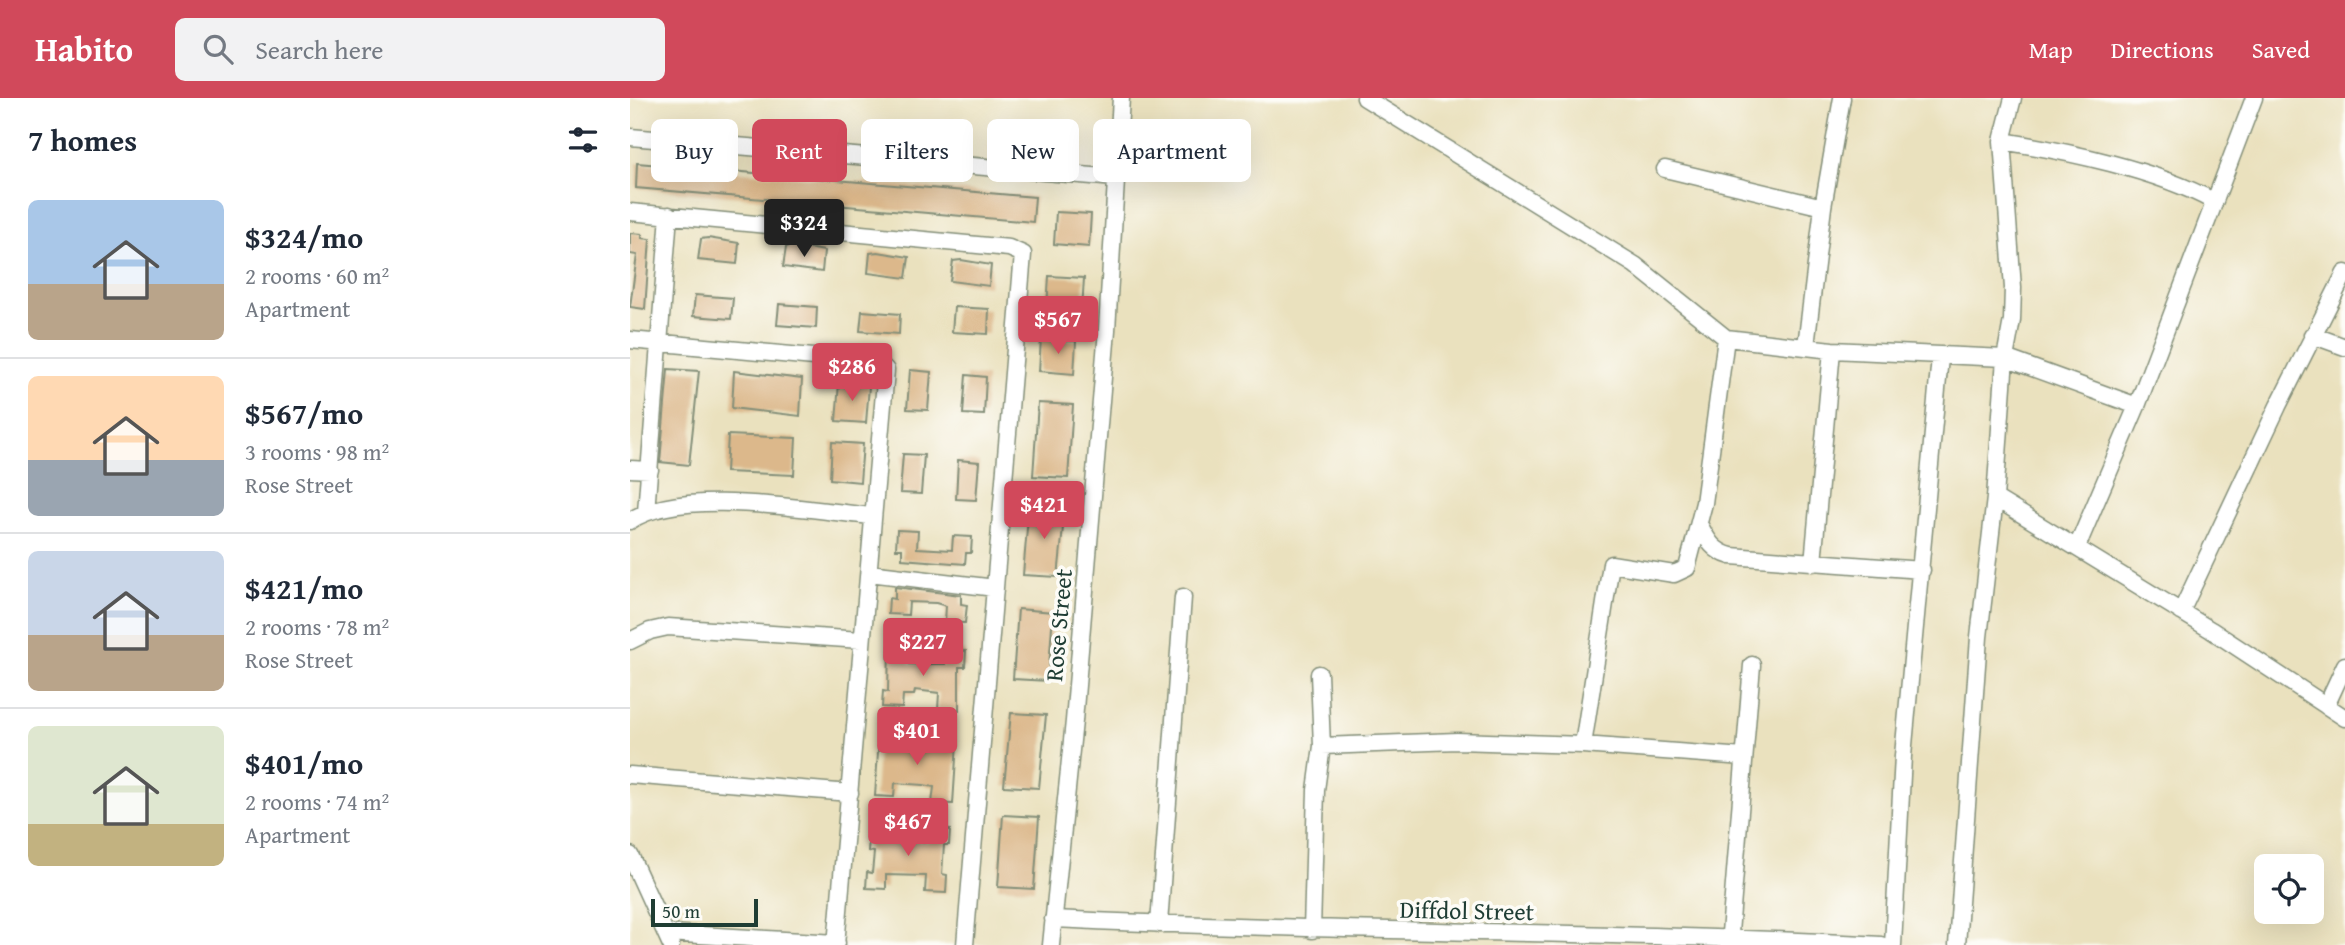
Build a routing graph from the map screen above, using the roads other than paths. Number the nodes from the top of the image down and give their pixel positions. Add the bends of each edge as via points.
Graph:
1 (1122, 98) edge
2 (1365, 98) edge
3 (1842, 98) edge
4 (2012, 98) edge
5 (2254, 98) edge
6 (1120, 119) edge
7 (630, 137) edge
8 (2002, 141) junction
9 (1665, 169) dead end
10 (1093, 176) edge
11 (1116, 182) edge
12 (2213, 201) junction
13 (1823, 206) junction
14 (630, 212) edge
15 (669, 215) junction
16 (2345, 273) edge
17 (2312, 335) junction
18 (1727, 338) junction
19 (630, 340) edge
20 (659, 343) junction
21 (1806, 346) junction
22 (2345, 347) edge
23 (1832, 350) junction
24 (1940, 358) junction
25 (2005, 358) junction
26 (2137, 406) junction
27 (630, 469) edge
28 (650, 470) junction
29 (648, 488) junction
30 (1994, 498) junction
31 (685, 503) junction
32 (873, 516) junction
33 (635, 517) edge
34 (1699, 524) junction
35 (2077, 547) junction
36 (1813, 563) junction
37 (1922, 570) junction
38 (869, 573) junction
39 (995, 588) junction
40 (1182, 597) dead end
41 (2181, 612) junction
42 (861, 640) junction
43 (630, 641) edge
44 (1752, 664) dead end
45 (2345, 664) edge
46 (1319, 674) dead end
47 (2326, 706) junction
48 (2345, 718) edge
49 (1583, 745) junction
50 (1322, 746) junction
51 (1744, 757) junction
52 (630, 775) edge
53 (850, 793) junction
54 (630, 855) edge
55 (1053, 919) junction
56 (1159, 924) junction
57 (1312, 930) junction
58 (669, 939) edge
59 (1387, 939) edge
60 (1729, 941) edge
61 (836, 944) edge
62 (965, 945) edge
63 (1051, 945) edge
64 (1881, 945) edge
65 (1893, 945) edge
66 (1957, 945) edge

1 - 6 street, Rose Street
2 - 18 street via 1634,265
3 - 13 street
4 - 8 street
5 - 12 street
7 - 10 street
8 - 12 street via 2144,175
8 - 25 street via 2013,288
9 - 13 street
11 - 55 street, Rose Street via 1075,708
12 - 26 street
13 - 21 street
14 - 15 street
15 - 20 street
15 - 39 street via 1009,248 1023,254
16 - 17 street
17 - 22 street
17 - 41 street
18 - 21 street
18 - 34 street
19 - 20 street
20 - 28 street
20 - 32 street via 884,366
21 - 23 street
23 - 24 street
23 - 36 street
24 - 25 street
24 - 37 street
25 - 26 street
25 - 30 street
26 - 35 street
27 - 28 street
28 - 29 street
29 - 31 street
29 - 33 street
30 - 35 street
30 - 66 street
31 - 32 street
31 - 33 street
32 - 38 street
34 - 36 street via 1718,552
34 - 49 street via 1687,568 1674,573 1611,564
35 - 41 street
36 - 37 street
37 - 65 street via 1903,757
38 - 39 street
38 - 42 street
39 - 62 street
40 - 56 street
41 - 47 street
42 - 43 street via 668,627
42 - 53 street
44 - 51 street
45 - 47 street
46 - 50 street
47 - 48 street
49 - 50 street via 1457,741
49 - 51 street
50 - 57 street via 1316,790
51 - 60 street
52 - 53 street
53 - 61 street
54 - 58 street
55 - 56 street, Diffdol Street
55 - 63 street, Rose Street
56 - 57 street, Diffdol Street
57 - 59 street, Diffdol Street
58 - 61 street
59 - 60 street, Diffdol Street
60 - 64 street, Diffdol Street

